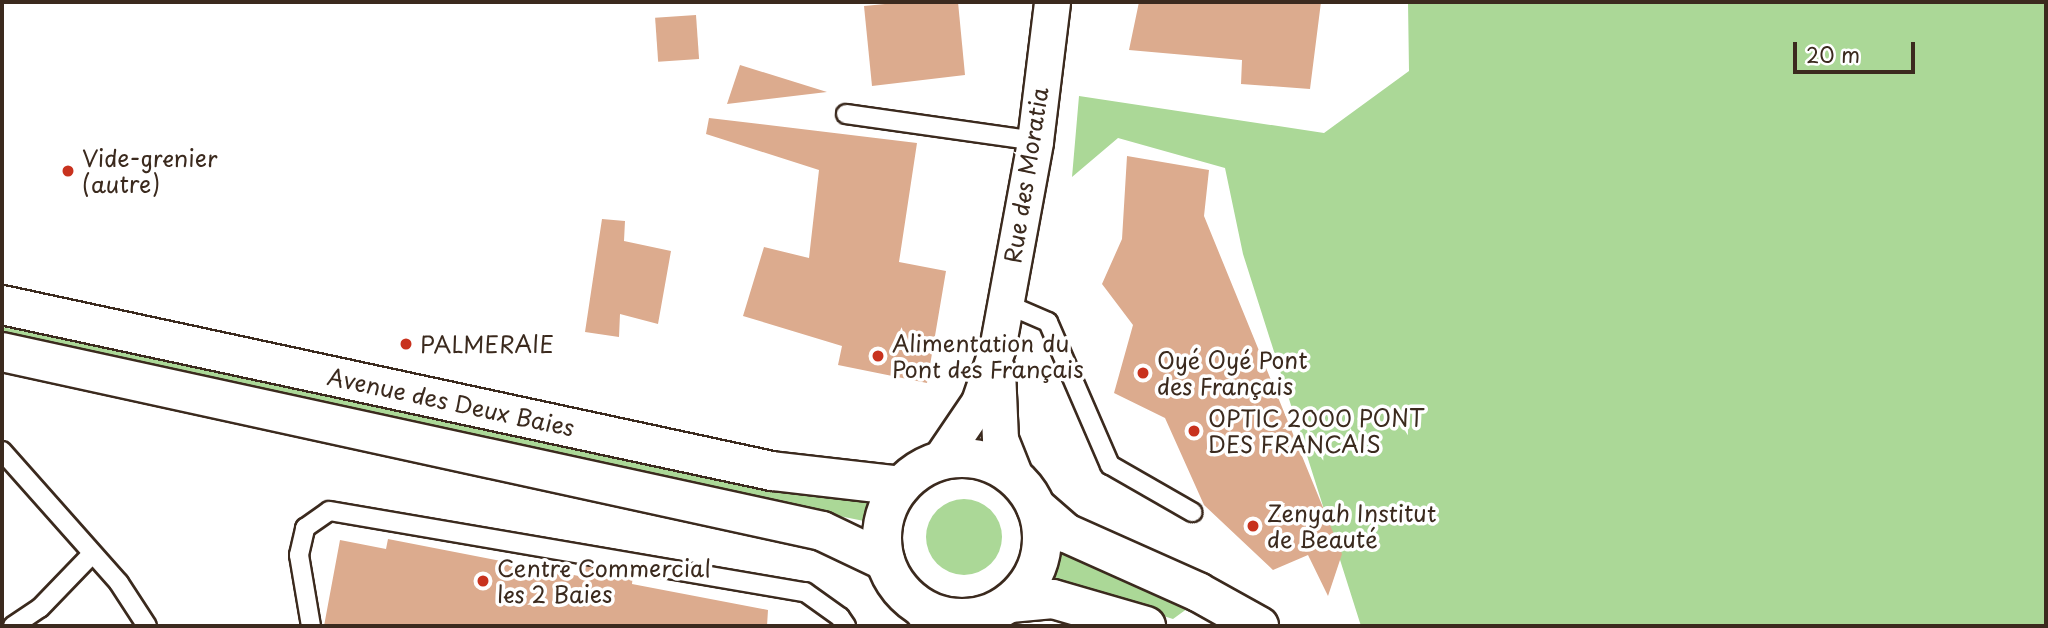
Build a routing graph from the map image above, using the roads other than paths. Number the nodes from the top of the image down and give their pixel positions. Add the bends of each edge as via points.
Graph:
1 (1052, 2) edge
2 (846, 114) dead end
3 (1035, 141) junction
4 (1004, 303) junction
5 (2, 305) edge
6 (997, 349) junction
7 (2, 352) edge
8 (2, 451) edge
9 (939, 461) junction
10 (901, 486) junction
11 (1026, 493) junction
12 (1192, 512) dead end
13 (91, 555) junction
14 (885, 561) junction
15 (997, 614) edge
16 (926, 615) edge
17 (13, 626) edge
18 (147, 626) edge
19 (311, 626) edge
20 (846, 626) edge
21 (1146, 626) edge
22 (1259, 626) edge

1 - 3 street, Rue des Moratia
2 - 3 lane
3 - 4 street, Rue des Moratia
4 - 6 street, Rue des Moratia
4 - 12 lane via 1048,322 1110,465
5 - 10 main road, Avenue des Deux Baies via 772,471
6 - 9 street, Rue des Moratia via 979,402
6 - 11 street, Rue des Moratia via 1000,439
7 - 14 main road, Avenue des Deux Baies via 822,531
8 - 13 lane
9 - 10 main road
9 - 11 main road via 966,458 993,465
10 - 14 main road via 888,508 882,534
11 - 15 main road via 1041,552 1035,573
11 - 22 main road via 1066,533 1198,592
13 - 17 lane via 40,608
13 - 18 lane via 120,583
14 - 16 main road via 904,593
15 - 16 main road
15 - 21 main road via 1054,599
19 - 20 lane via 299,555 305,528 329,511 805,592

